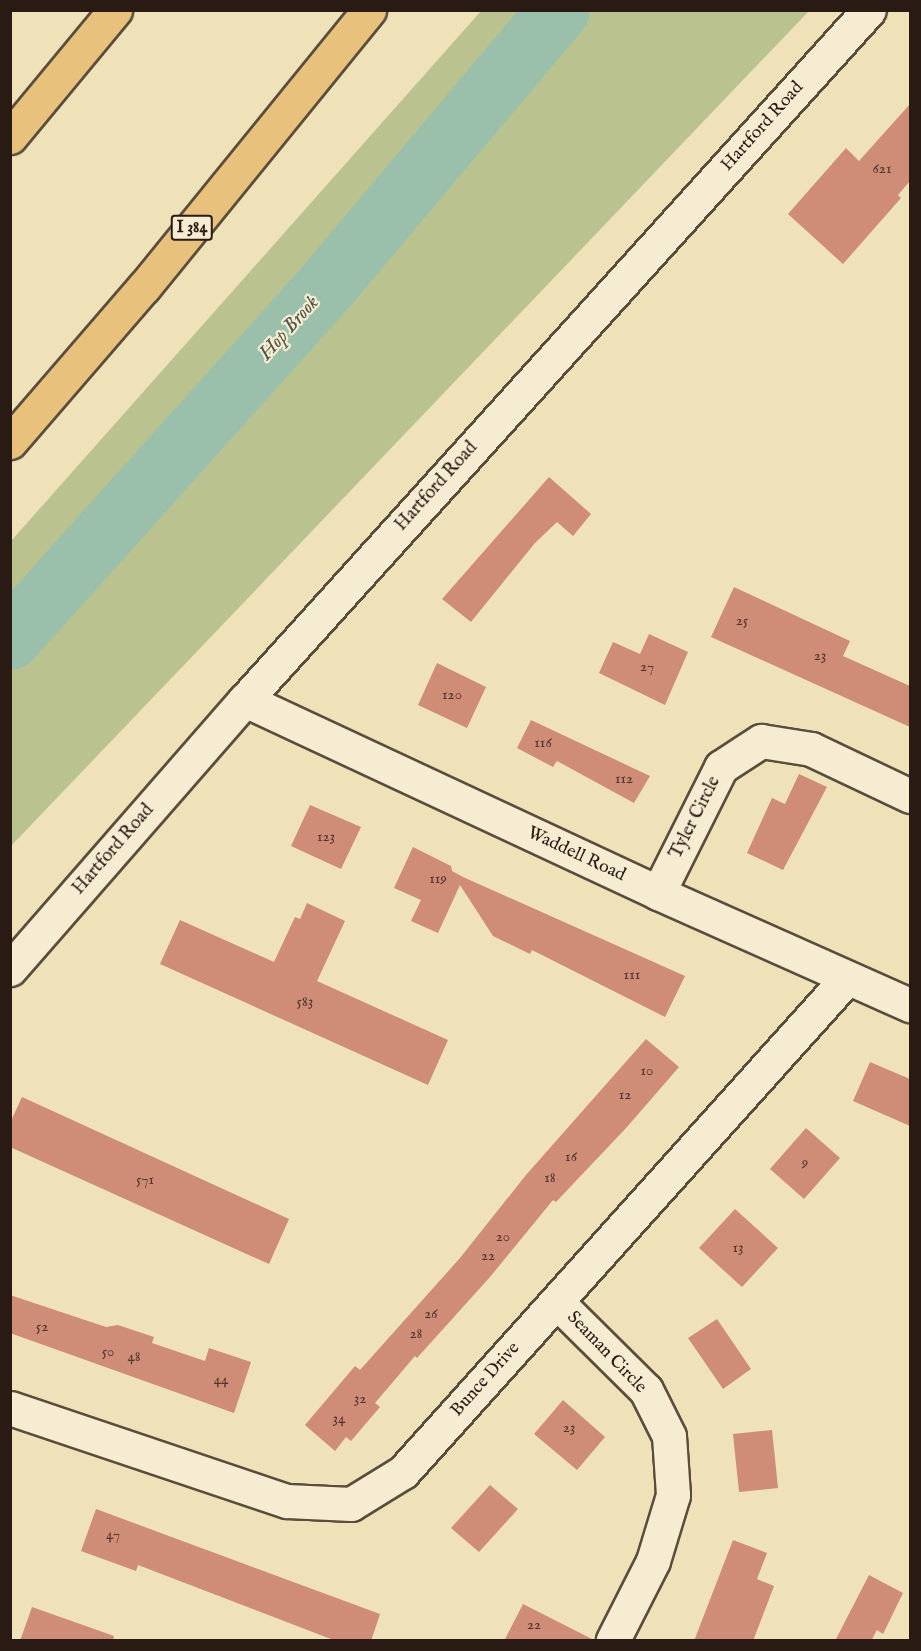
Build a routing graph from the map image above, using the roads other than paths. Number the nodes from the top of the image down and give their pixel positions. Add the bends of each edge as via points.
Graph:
1 (115, 10) edge
2 (369, 10) edge
3 (869, 10) edge
4 (10, 137) edge
5 (10, 442) edge
6 (245, 700) junction
7 (910, 796) edge
8 (658, 893) junction
9 (10, 969) edge
10 (847, 978) junction
11 (910, 1005) edge
12 (557, 1302) junction
13 (10, 1408) edge
14 (613, 1641) edge

1 - 4 highway
2 - 5 highway, I 384 via 151,278
3 - 6 street, Hartford Road
6 - 8 street, Waddell Road
6 - 9 street, Hartford Road
7 - 8 street, Tyler Circle via 811,749 761,741 721,767
8 - 10 street, Waddell Road
10 - 11 street, Waddell Road
10 - 12 street, Bunce Drive
12 - 13 street, Bunce Drive via 403,1472 351,1504 287,1501
12 - 14 street, Seaman Circle via 646,1390 669,1436 673,1494 653,1562

